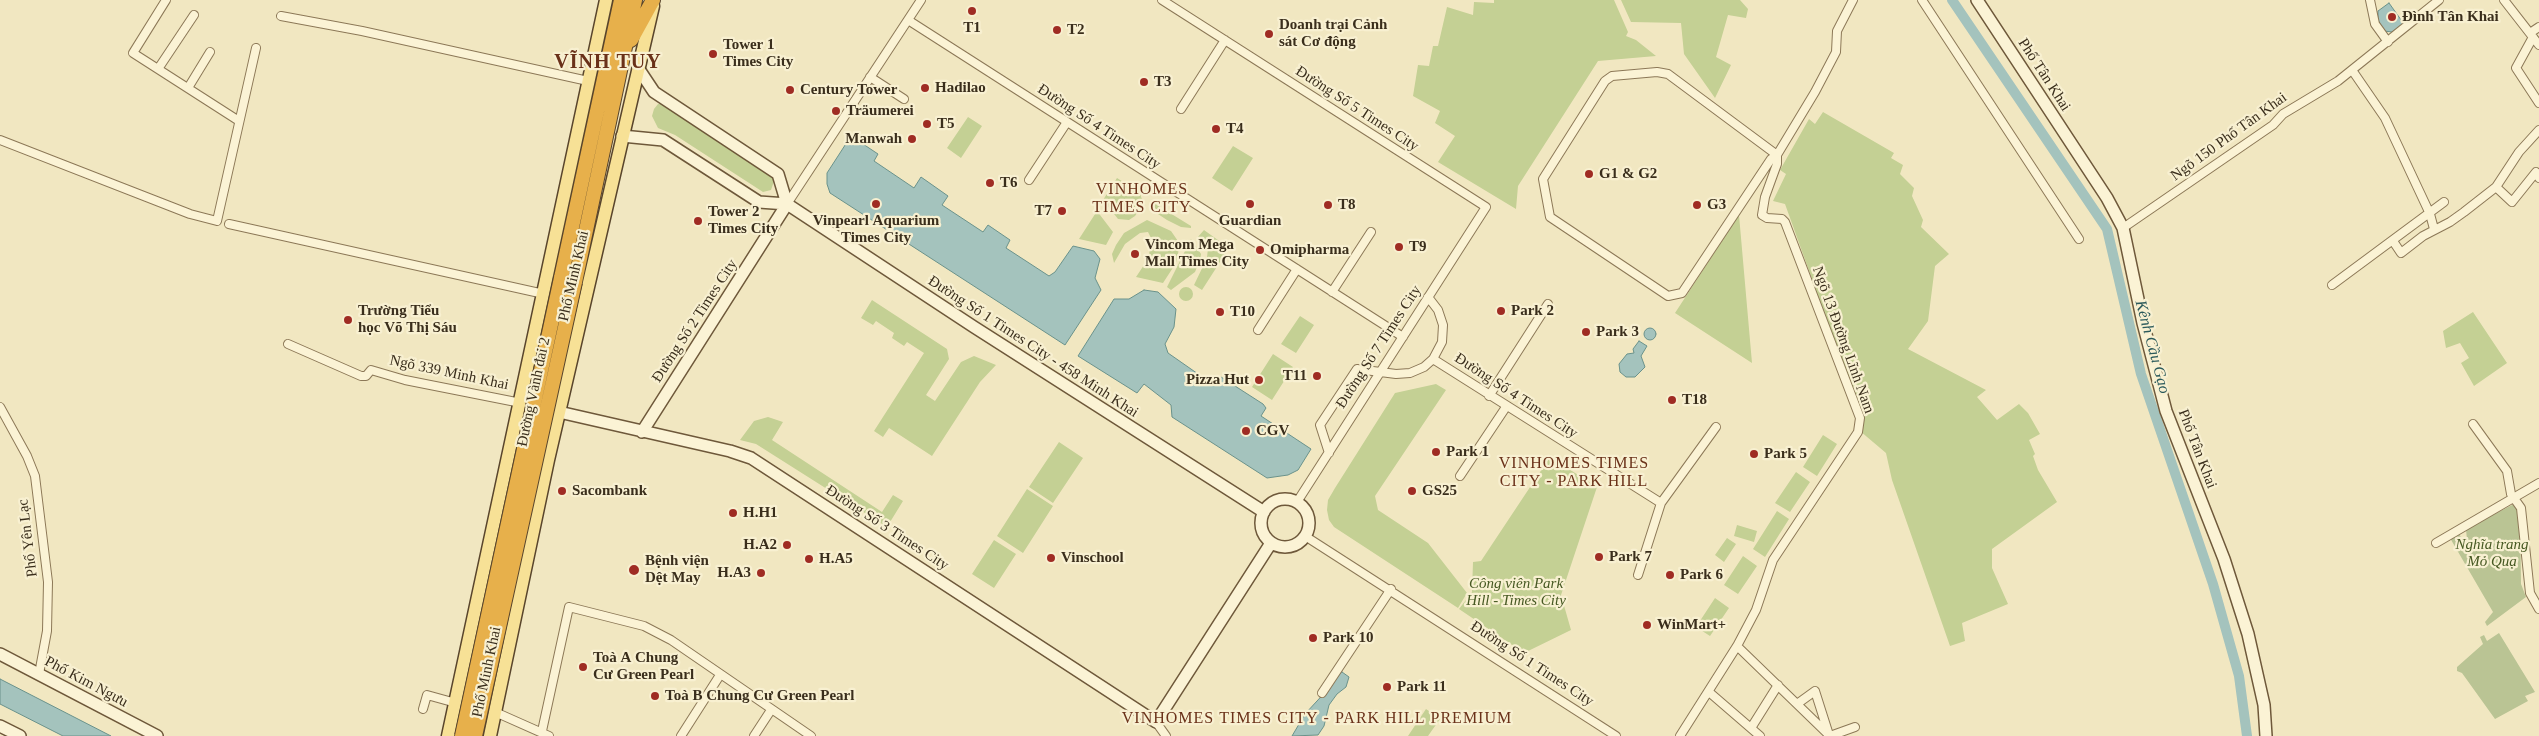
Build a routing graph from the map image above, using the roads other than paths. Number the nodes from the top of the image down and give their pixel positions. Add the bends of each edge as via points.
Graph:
1 (166, 0) edge
2 (606, 0) edge
3 (614, 0) edge
4 (621, 0) edge
5 (635, 0) edge
6 (654, 0) edge
7 (921, 0) edge
8 (1162, 0) edge
9 (1853, 0) edge
10 (1922, 0) edge
11 (1977, 0) edge
12 (2370, 0) edge
13 (2440, 0) edge
14 (2504, 0) edge
15 (194, 15) dead end
16 (281, 16) dead end
17 (908, 20) junction
18 (2539, 27) edge
19 (2532, 35) junction
20 (1225, 40) junction
21 (2388, 42) junction
22 (2539, 45) edge
23 (256, 48) dead end
24 (210, 52) dead end
25 (623, 54) junction
26 (609, 58) junction
27 (638, 68) junction
28 (158, 69) junction
29 (2352, 70) junction
30 (870, 77) junction
31 (588, 81) junction
32 (188, 88) junction
33 (904, 99) dead end
34 (2539, 103) edge
35 (1181, 109) dead end
36 (239, 121) junction
37 (1067, 122) junction
38 (2539, 130) edge
39 (622, 136) junction
40 (0, 140) edge
41 (1777, 155) junction
42 (2539, 178) edge
43 (1029, 180) dead end
44 (2496, 187) junction
45 (2444, 202) dead end
46 (787, 204) junction
47 (1486, 207) joint
48 (2430, 214) junction
49 (229, 224) dead end
50 (2122, 228) junction
51 (2434, 229) junction
52 (1371, 232) dead end
53 (2080, 239) dead end
54 (2393, 241) junction
55 (1297, 269) junction
56 (2332, 285) dead end
57 (1332, 292) junction
58 (544, 294) junction
59 (1428, 297) junction
60 (1548, 304) dead end
61 (1258, 330) dead end
62 (1403, 337) junction
63 (288, 344) dead end
64 (532, 350) junction
65 (572, 358) junction
66 (1433, 359) junction
67 (1381, 371) junction
68 (1489, 396) junction
69 (521, 403) junction
70 (0, 407) edge
71 (1506, 407) junction
72 (559, 412) junction
73 (2474, 424) dead end
74 (1716, 427) dead end
75 (642, 432) junction
76 (1329, 453) junction
77 (1460, 476) dead end
78 (2539, 483) edge
79 (2514, 499) junction
80 (1297, 502) junction
81 (1661, 503) junction
82 (1264, 512) junction
83 (1305, 536) junction
84 (1271, 543) junction
85 (2436, 543) dead end
86 (1638, 575) dead end
87 (1391, 589) junction
88 (2539, 608) edge
89 (1737, 646) junction
90 (0, 654) edge
91 (39, 674) junction
92 (720, 675) junction
93 (1778, 685) junction
94 (1709, 692) junction
95 (1322, 693) dead end
96 (456, 703) junction
97 (1797, 704) junction
98 (423, 709) dead end
99 (771, 710) junction
100 (495, 712) junction
101 (1156, 722) junction
102 (0, 726) edge
103 (1855, 727) dead end
104 (1751, 728) junction
105 (542, 731) junction
106 (153, 735) edge
107 (20, 736) edge
108 (448, 736) edge
109 (462, 736) edge
110 (475, 736) edge
111 (490, 736) edge
112 (549, 736) edge
113 (680, 736) edge
114 (754, 736) edge
115 (811, 736) edge
116 (1166, 736) edge
117 (1616, 736) edge
118 (1680, 736) edge
119 (1760, 736) edge
120 (1830, 736) edge
121 (2266, 736) edge

1 - 28 street via 133,53
2 - 31 main road, Phố Minh Khai
3 - 26 highway
4 - 26 highway
5 - 25 highway, Đường Vành đai 2
6 - 25 highway
6 - 27 main road, Phố Minh Khai
7 - 17 street, Đường Số 2 Times City
8 - 20 street, Đường Số 5 Times City
9 - 41 street via 1837,32 1836,52 1827,71
10 - 53 street
11 - 50 street, Phố Tân Khai via 2107,198
12 - 21 street via 2375,24
13 - 21 street, Ngõ 150 Phố Tân Khai
14 - 19 street
15 - 28 street
16 - 31 street
17 - 30 street, Đường Số 2 Times City
17 - 37 street, Đường Số 4 Times City
18 - 19 street
19 - 22 street
19 - 34 street via 2516,68
20 - 35 street
20 - 47 street, Đường Số 5 Times City
21 - 29 street, Ngõ 150 Phố Tân Khai
23 - 36 street
24 - 32 street
25 - 110 highway, Đường Vành đai 2, bridge
26 - 109 highway, Đường Vành đai 2, bridge
27 - 39 main road, Phố Minh Khai
27 - 46 street via 654,92 778,174
28 - 32 street
29 - 48 street via 2385,118
29 - 50 street, Ngõ 150 Phố Tân Khai via 2283,114 2273,125
30 - 33 street
30 - 46 street, Đường Số 2 Times City
31 - 58 main road, Phố Minh Khai
32 - 36 street
36 - 40 street via 217,221 190,214
37 - 43 street
37 - 55 street, Đường Số 4 Times City
38 - 44 street via 2519,152
39 - 46 street, Đường Số 1 Times City - 458 Minh Khai via 663,140 759,202
39 - 65 main road, Phố Minh Khai
41 - 41 street via 1771,159 1682,293 1668,296 1550,217 1543,178 1605,81 1612,76 1668,74
41 - 89 street, Ngõ 13 Đường Lĩnh Nam via 1762,215 1785,222 1860,418 1858,432 1773,560 1756,610
42 - 44 street via 2536,172 2512,202
44 - 51 street via 2450,222
45 - 48 street
46 - 75 street, Đường Số 2 Times City
46 - 82 street, Đường Số 1 Times City - 458 Minh Khai
47 - 59 street, Đường Số 7 Times City
48 - 51 street
48 - 54 street
49 - 58 street
50 - 121 street, Phố Tân Khai via 2166,411 2248,634 2264,705
51 - 54 street via 2401,253
52 - 57 street
54 - 56 street
55 - 57 street, Đường Số 4 Times City
55 - 61 street
57 - 62 street, Đường Số 4 Times City
58 - 64 main road, Phố Minh Khai
59 - 62 street, Đường Số 7 Times City
59 - 66 street, Đường Số 4 Times City via 1438,310 1443,325 1442,342
60 - 68 street
62 - 67 street, Đường Số 7 Times City
63 - 69 street, Ngõ 339 Minh Khai via 361,376 372,370 405,380
64 - 65 main road
64 - 69 main road, Phố Minh Khai
65 - 72 main road, Phố Minh Khai
66 - 67 street, Đường Số 4 Times City via 1410,373
66 - 68 street, Đường Số 4 Times City
67 - 76 street, Đường Số 7 Times City
67 - 76 street, Đường Số 4 Times City via 1357,369 1320,425
68 - 71 street, Đường Số 4 Times City
69 - 72 main road
69 - 96 main road, Phố Minh Khai
70 - 91 street, Phố Yên Lạc via 35,476 48,582 47,632
71 - 77 street
71 - 81 street, Đường Số 4 Times City
72 - 75 street, Đường Số 3 Times City
72 - 100 main road, Phố Minh Khai
73 - 79 street via 2507,471
74 - 81 street
75 - 101 street, Đường Số 3 Times City via 730,451 756,461
76 - 80 street, Đường Số 7 Times City
78 - 79 street
79 - 85 street
79 - 88 street via 2521,508 2525,526 2530,593
80 - 82 street via 1282,499 1269,505
80 - 83 street via 1308,517
81 - 86 street
82 - 84 street via 1261,528
83 - 84 street via 1290,547
83 - 87 street, Đường Số 1 Times City
84 - 101 street
87 - 95 street
87 - 117 street, Đường Số 1 Times City
89 - 93 street
89 - 94 street, Ngõ 13 Đường Lĩnh Nam
90 - 91 street, Phố Kim Ngưu
91 - 106 street, Phố Kim Ngưu
92 - 99 street
92 - 105 street via 644,626 569,607
92 - 113 street
93 - 97 street
93 - 104 street
94 - 104 street
94 - 118 street, Ngõ 13 Đường Lĩnh Nam
96 - 98 street via 427,695
96 - 108 main road, Phố Minh Khai
97 - 120 street
97 - 120 street via 1815,691
99 - 114 street
99 - 115 street
100 - 105 street
100 - 111 main road, Phố Minh Khai
101 - 116 street, Đường Số 3 Times City
102 - 107 street
103 - 120 street
104 - 119 street
105 - 112 street

